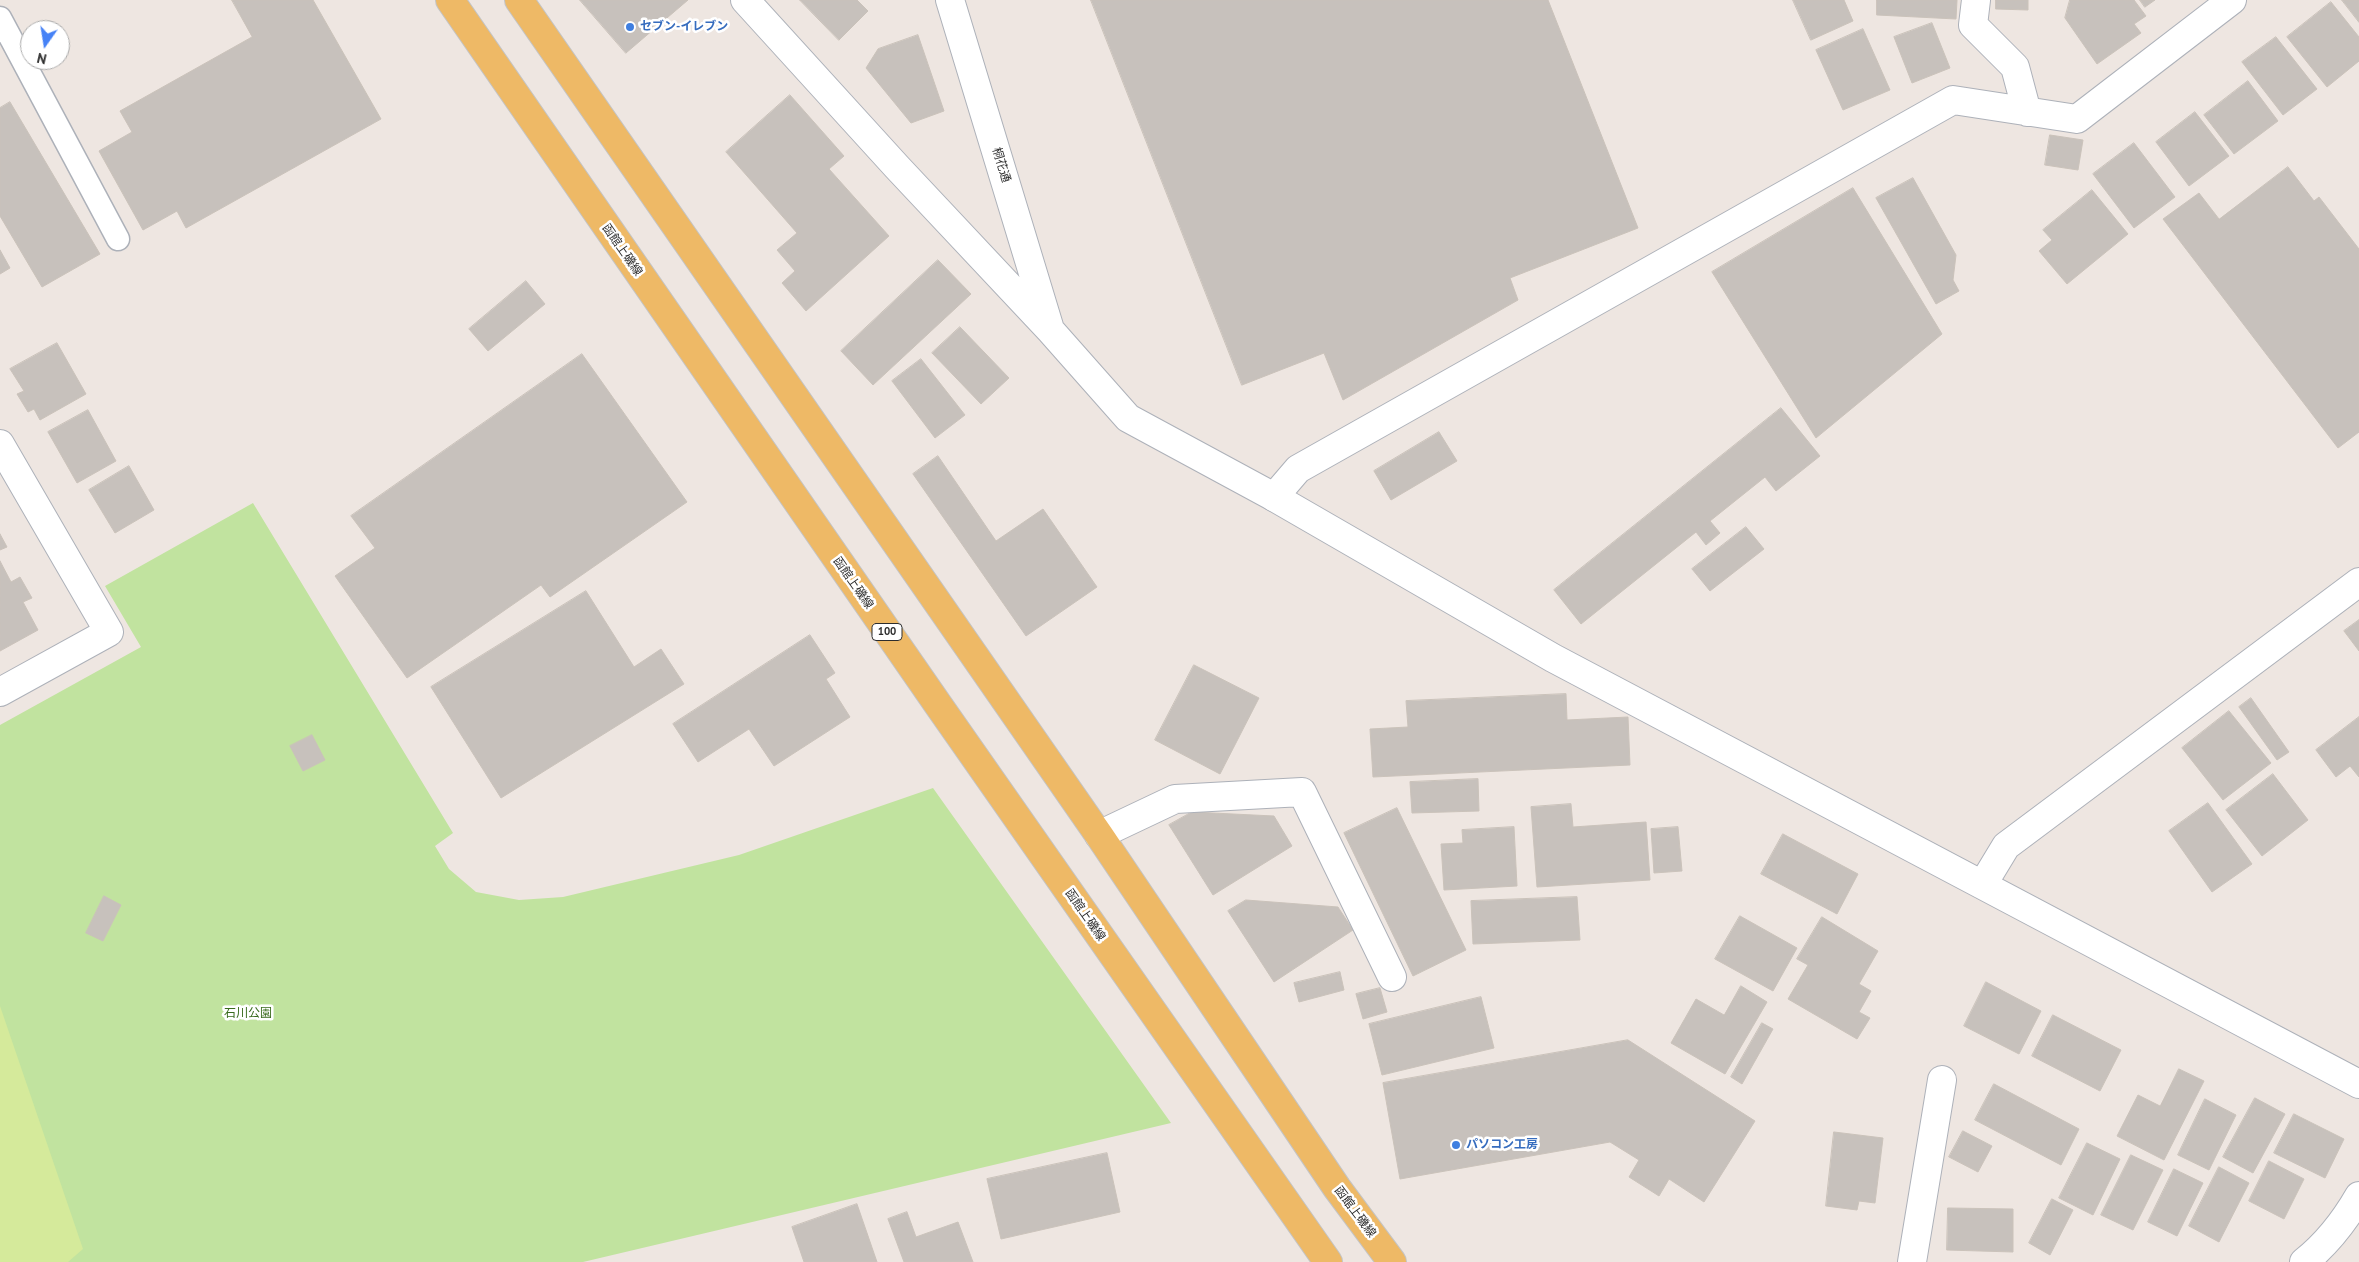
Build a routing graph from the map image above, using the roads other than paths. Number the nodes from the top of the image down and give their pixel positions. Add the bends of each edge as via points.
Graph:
1 (450, 0) edge
2 (519, 0) edge
3 (745, 0) edge
4 (950, 0) edge
5 (1976, 0) edge
6 (2232, 0) edge
7 (0, 18) edge
8 (2027, 112) junction
9 (118, 239) dead end
10 (1051, 331) junction
11 (0, 444) edge
12 (1274, 497) junction
13 (2359, 582) edge
14 (0, 692) edge
15 (1099, 835) junction
16 (1983, 884) junction
17 (1392, 977) dead end
18 (1942, 1080) dead end
19 (2359, 1084) edge
20 (2359, 1196) edge
21 (1328, 1262) edge
22 (1392, 1262) edge
23 (1912, 1262) edge
24 (2304, 1262) edge

1 - 21 main road, 函館上磯線 / 100
2 - 15 main road, 函館上磯線
3 - 10 street
4 - 10 street, 桐花通
5 - 8 street via 1973,25 2015,67
6 - 8 street via 2077,119
7 - 9 lane
8 - 12 street via 1953,100 1298,469
10 - 12 street via 1128,418
11 - 14 street via 108,632
12 - 16 street via 1553,658
13 - 16 street via 2006,846
15 - 17 street via 1175,799 1302,792
15 - 22 main road, 函館上磯線 via 1337,1188
16 - 19 street
18 - 23 street
20 - 24 street via 2338,1231

